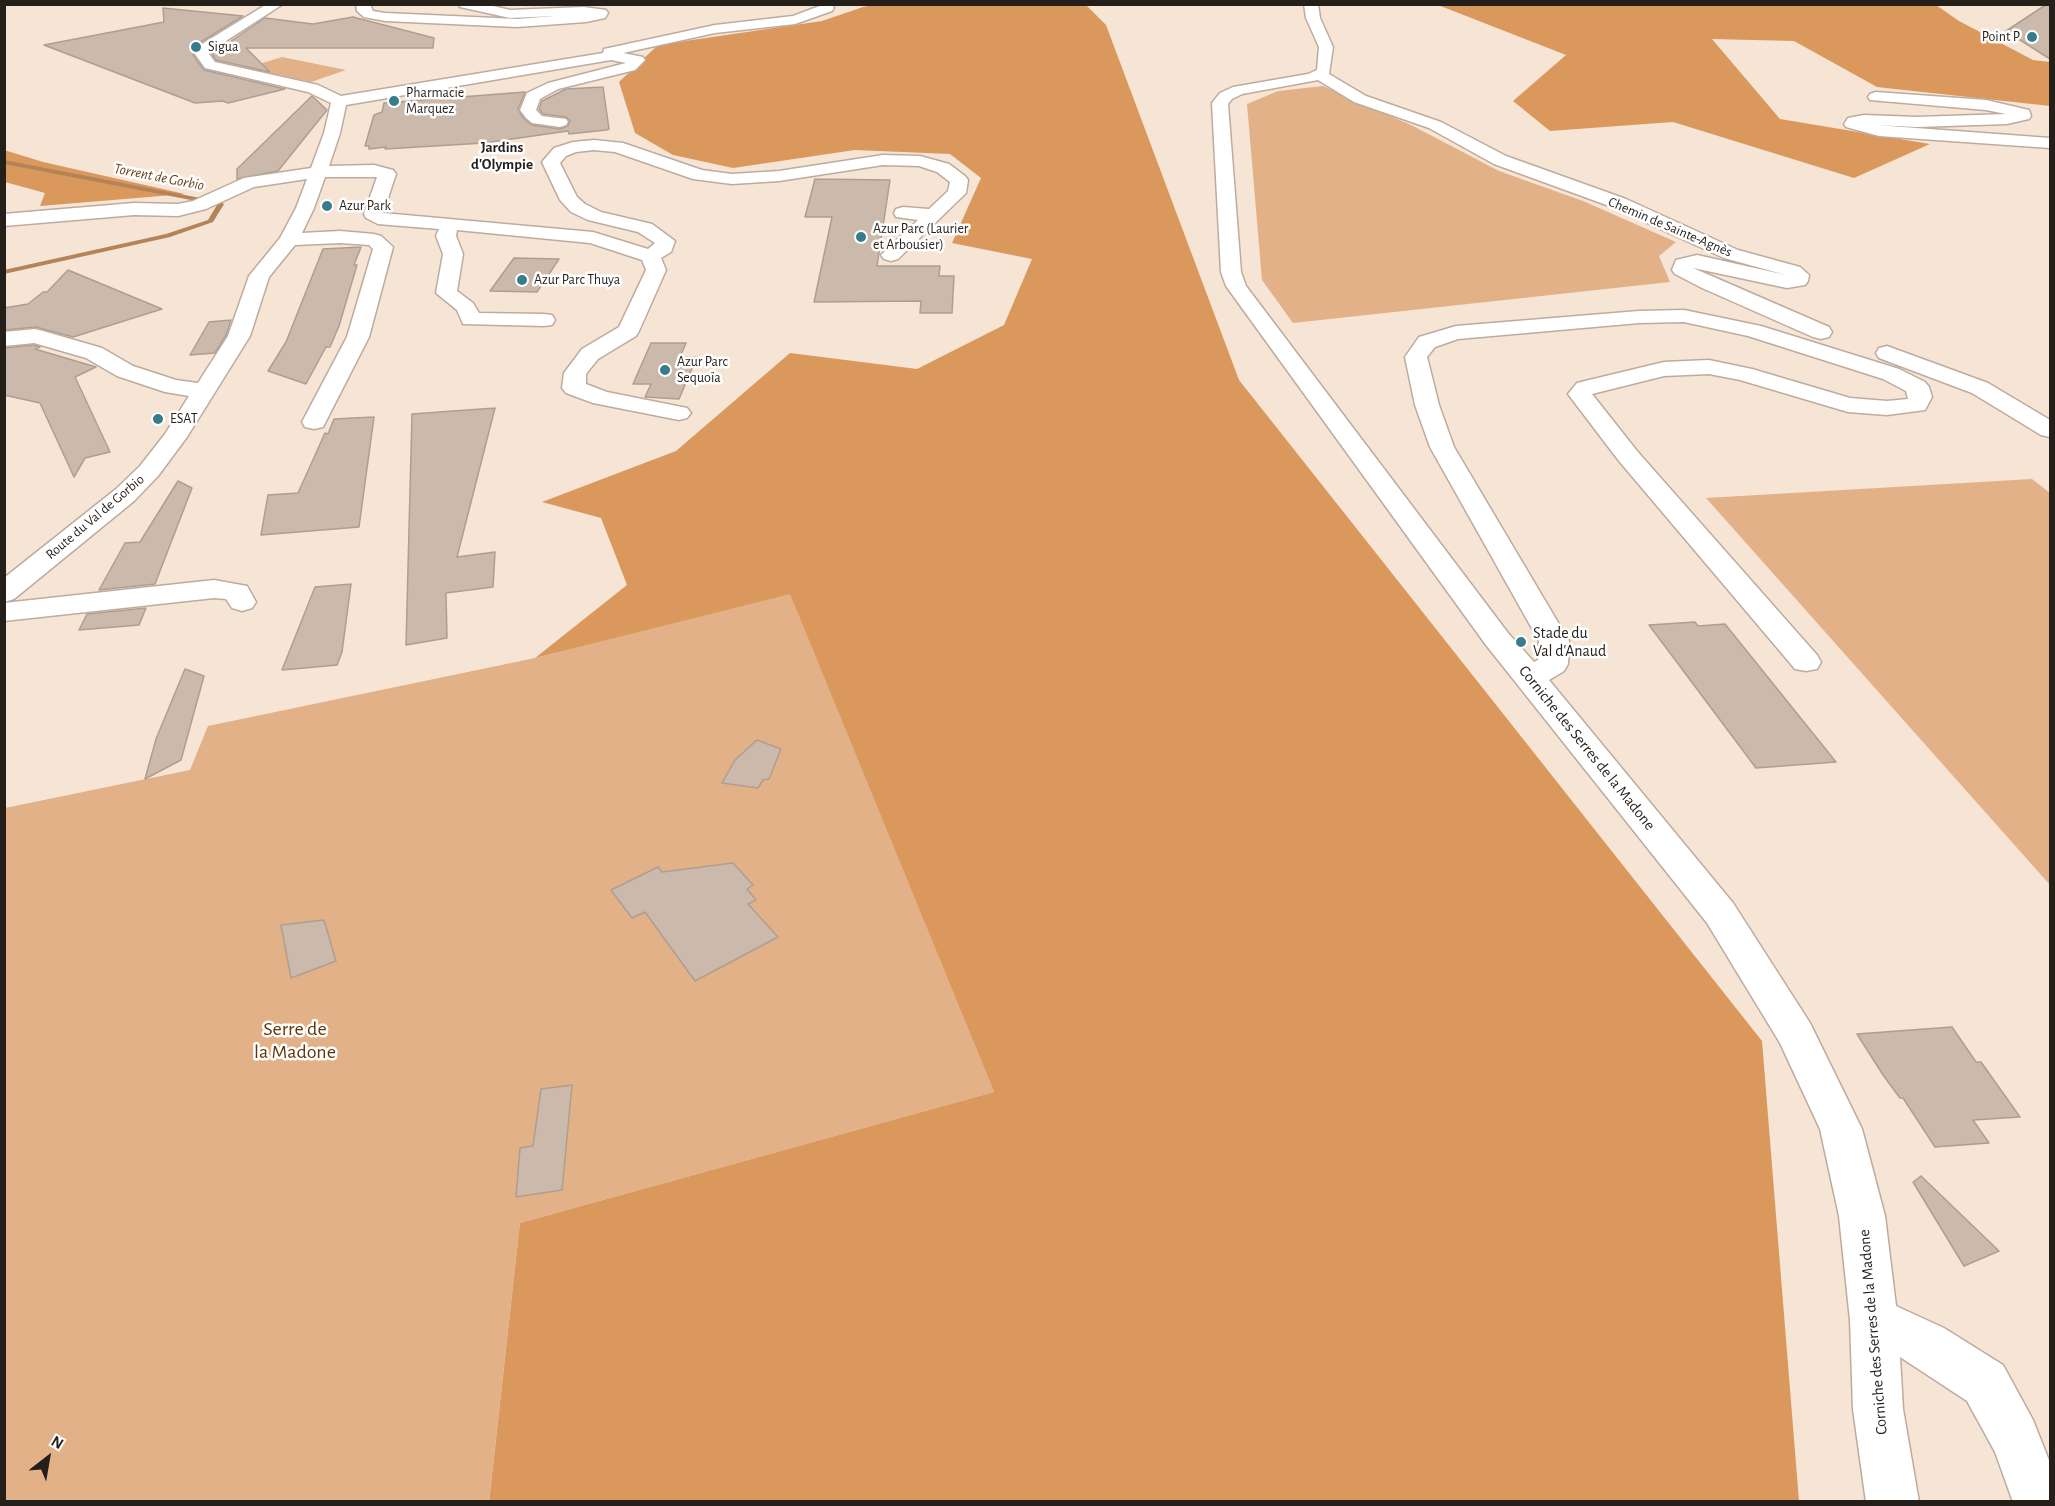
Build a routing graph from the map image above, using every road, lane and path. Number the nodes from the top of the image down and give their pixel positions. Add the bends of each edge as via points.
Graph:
1 (277, 4) edge
2 (363, 4) edge
3 (465, 4) edge
4 (1311, 4) edge
5 (827, 8) dead end
6 (596, 58) junction
7 (1320, 75) junction
8 (1876, 98) dead end
9 (339, 101) junction
10 (560, 122) dead end
11 (2050, 143) edge
12 (2050, 151) edge
13 (2022, 158) dead end
14 (320, 172) junction
15 (903, 213) dead end
16 (934, 215) junction
17 (4, 220) edge
18 (450, 223) junction
19 (289, 240) junction
20 (650, 255) junction
21 (891, 255) dead end
22 (544, 320) dead end
23 (4, 339) edge
24 (205, 391) junction
25 (679, 413) dead end
26 (314, 422) dead end
27 (2050, 430) edge
28 (4, 593) edge
29 (242, 602) dead end
30 (4, 612) edge
31 (1806, 662) dead end
32 (1531, 678) junction
33 (1874, 1320) junction
34 (1893, 1502) edge
35 (2040, 1502) edge

1 - 9 street via 207,47 202,54 205,60 225,70 313,88
2 - 3 street via 369,14 385,17 517,23 586,18 601,13 510,14
4 - 7 street via 1326,47 1324,71
5 - 6 street via 795,20 715,29 625,47
6 - 9 street
6 - 10 street via 638,60 630,67 561,83 533,96 528,110 532,115 538,120
7 - 27 street, Chemin de Sainte-Agnès via 1360,99 1435,125 1500,160 1619,203 1731,254 1793,271 1799,275 1798,281 1765,278 1697,261 1683,264 1682,270 1800,324 1908,359 1980,388
7 - 32 street, Corniche des Serres de la Madone via 1247,87 1220,103 1231,272 1257,316 1497,639
8 - 11 street via 1986,105 2023,116 1928,122 1864,120 1852,124 1879,131
9 - 14 street, Route du Val de Gorbio
12 - 13 street via 2001,149 1997,153
14 - 17 street via 250,182 178,210 134,209
14 - 18 street via 384,171 387,174 373,214 378,218
14 - 19 street, Route du Val de Gorbio
15 - 16 street
16 - 20 street via 957,193 959,180 943,168 920,161 883,160 732,179 699,174 617,147 584,146 561,152 551,162 569,200 594,216 659,235 665,241 664,248
16 - 21 street
18 - 20 street via 593,238
18 - 22 street via 446,236 453,254 446,293 466,307 471,319
19 - 24 street, Route du Val de Gorbio via 259,276 239,336
19 - 26 street via 340,237 374,240 383,247 358,337
20 - 25 street via 656,270 628,331 590,354 576,373 574,388 601,398
23 - 24 street via 35,336 94,353 144,378
24 - 28 street, Route du Val de Gorbio via 149,471
29 - 30 street via 237,592 214,589
31 - 32 street via 1628,456 1580,394 1585,388 1664,369 1709,367 1848,405 1917,405 1917,387 1891,374 1753,331 1684,316 1639,316 1456,333 1427,342 1416,357 1442,447 1554,641 1553,664
32 - 33 street, Corniche des Serres de la Madone via 1720,913 1796,1035 1841,1129 1862,1216
33 - 34 street, Corniche des Serres de la Madone via 1878,1409
33 - 35 street via 1927,1345 1985,1383 2015,1438

